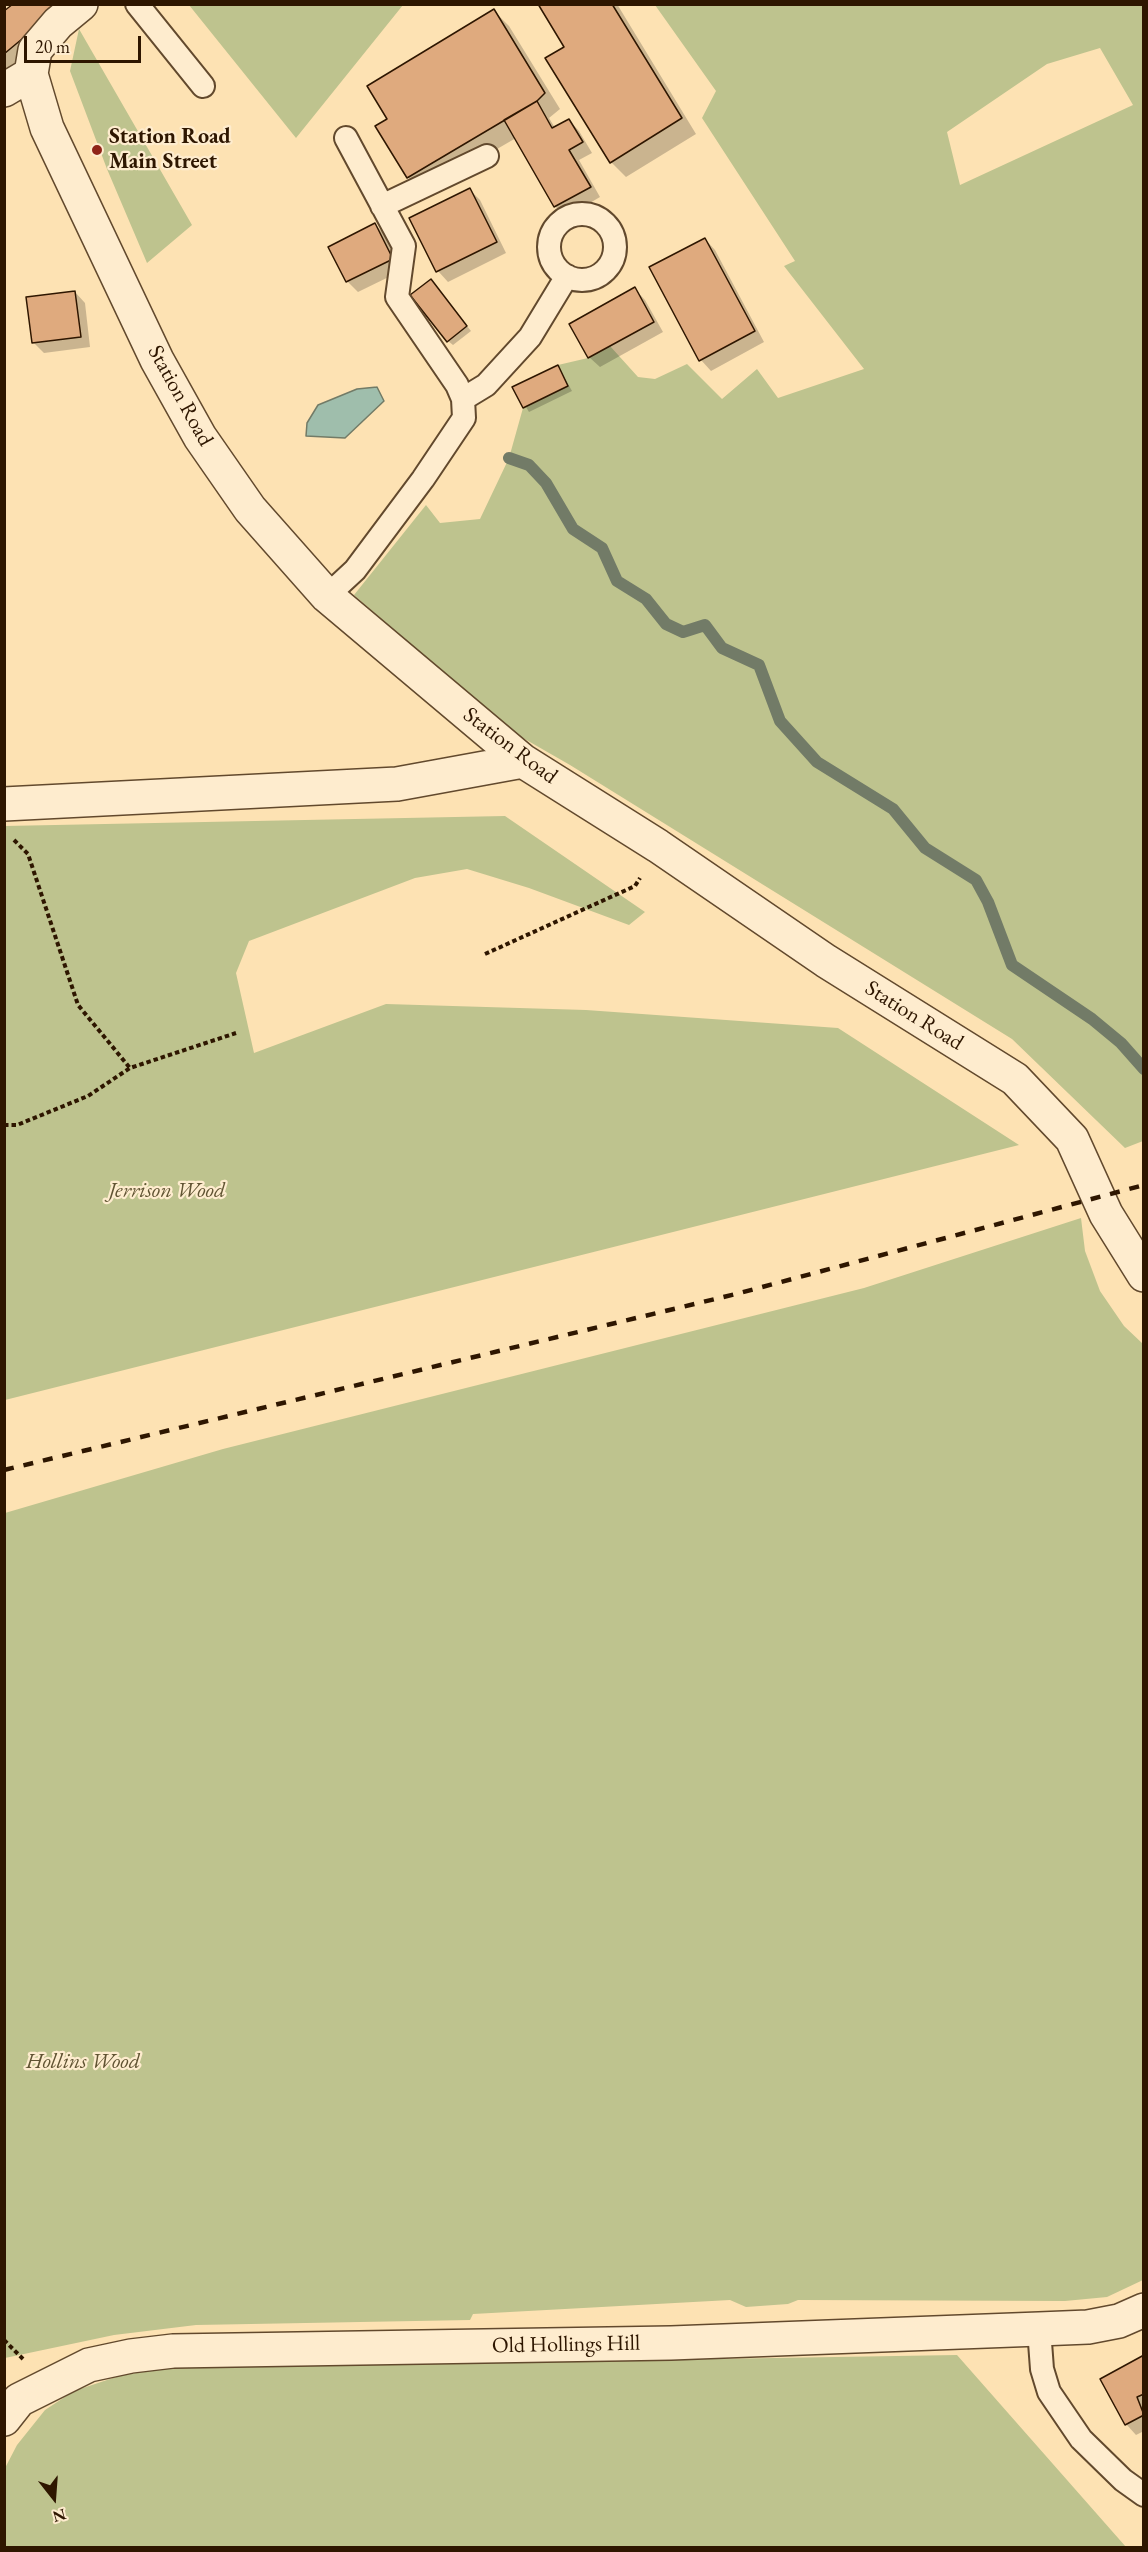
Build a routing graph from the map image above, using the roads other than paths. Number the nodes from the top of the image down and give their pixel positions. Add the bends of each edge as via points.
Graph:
1 (81, 4) edge
2 (138, 4) edge
3 (18, 82) edge
4 (203, 86) dead end
5 (346, 138) dead end
6 (487, 156) dead end
7 (382, 206) junction
8 (567, 276) dead end
9 (463, 399) junction
10 (327, 596) junction
11 (523, 761) junction
12 (4, 804) edge
13 (1143, 1275) edge
14 (1143, 2310) edge
15 (1039, 2329) junction
16 (4, 2419) edge
17 (1143, 2494) edge

1 - 3 street via 35,50
2 - 4 lane
3 - 10 street, Station Road via 47,128 158,360 200,437 250,509
5 - 7 lane
6 - 7 lane
7 - 9 lane via 404,246 397,297
8 - 9 lane via 530,337 486,385
9 - 10 lane via 464,418 423,479 355,570
10 - 11 street, Station Road
11 - 12 street via 397,784
11 - 13 street, Station Road via 1015,1079 1072,1139 1106,1214
14 - 15 street, Old Hollings Hill via 1119,2321 1088,2327
15 - 16 street, Old Hollings Hill via 671,2343 173,2350 89,2365 19,2400
15 - 17 lane via 1042,2369 1049,2392 1081,2439

